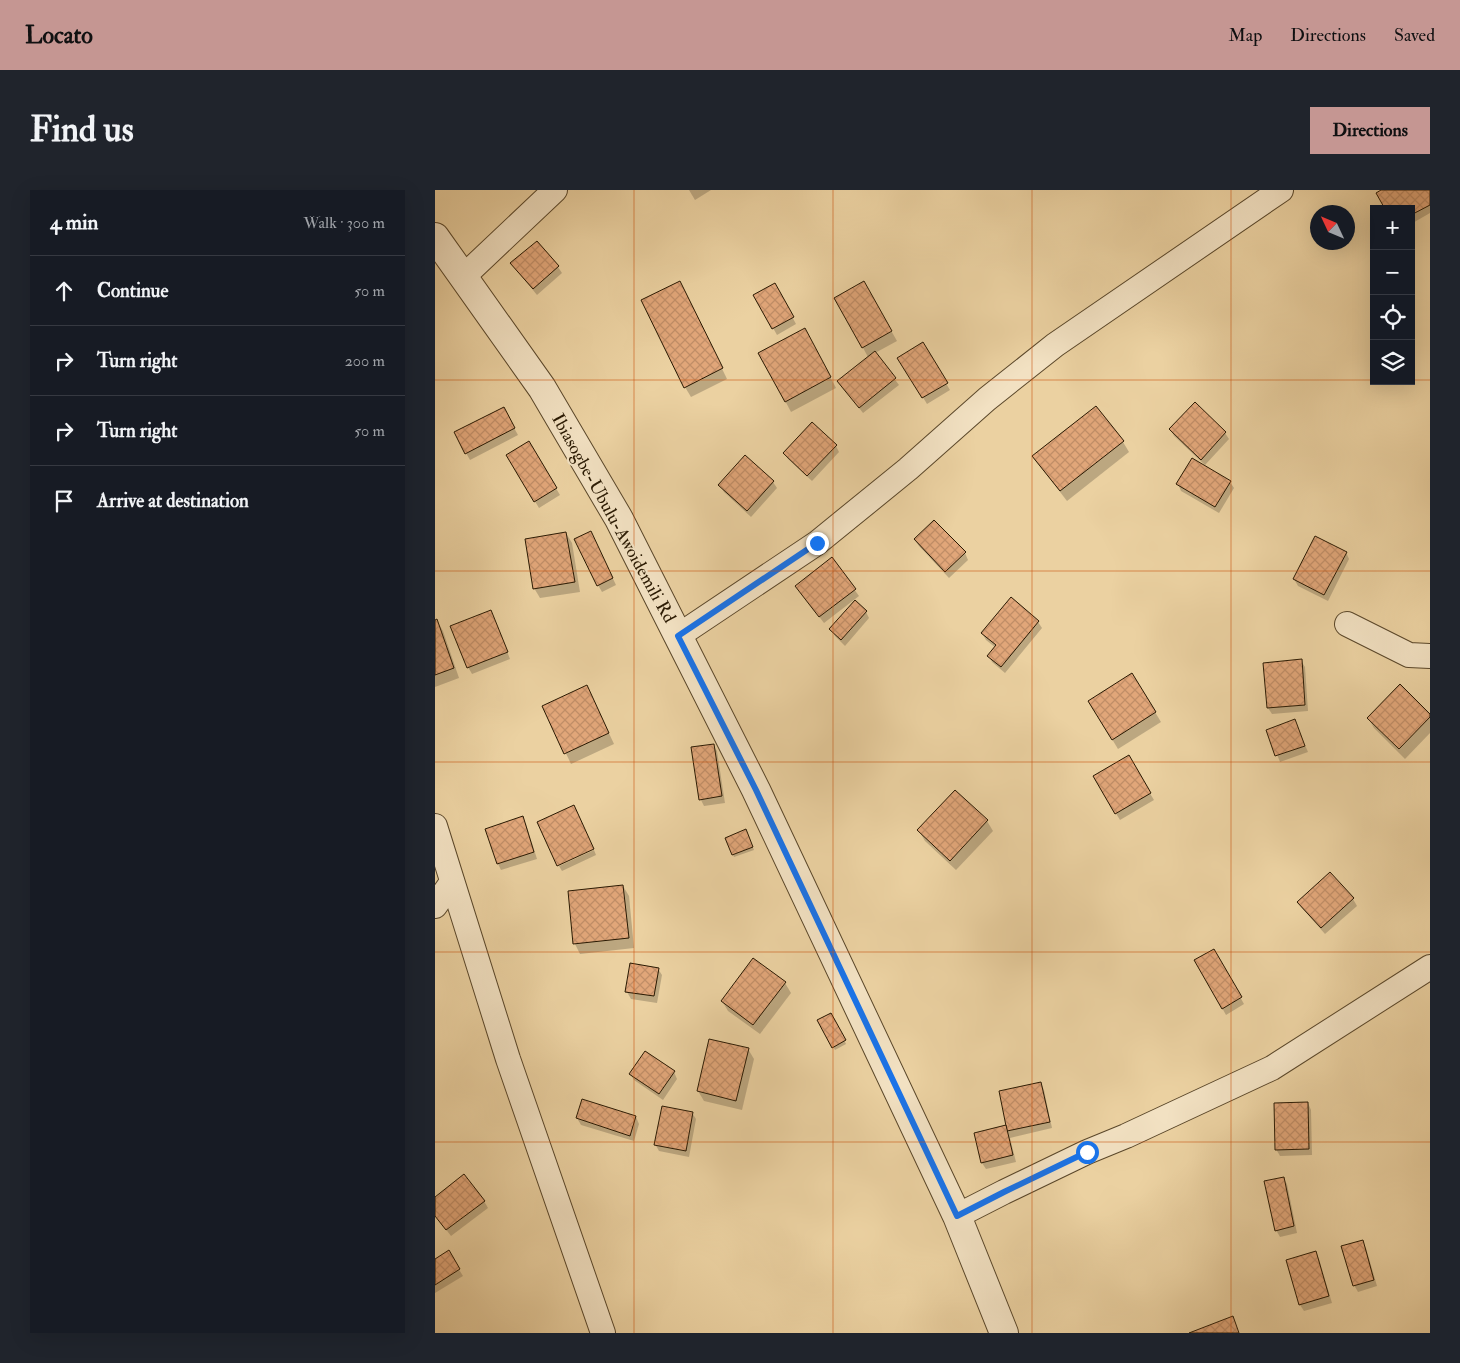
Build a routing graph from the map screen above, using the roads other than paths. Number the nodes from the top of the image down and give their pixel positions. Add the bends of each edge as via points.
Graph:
1 (555, 190) edge
2 (1281, 190) edge
3 (435, 237) edge
4 (463, 277) junction
5 (1347, 624) dead end
6 (678, 636) junction
7 (1430, 656) edge
8 (435, 826) edge
9 (453, 882) junction
10 (435, 906) edge
11 (1430, 967) edge
12 (957, 1216) junction
13 (603, 1333) edge
14 (1003, 1333) edge

1 - 4 street
2 - 6 street via 1055,345 817,543
3 - 4 street, Ibiasogbe-Ubulu-Awoidemili Rd
4 - 6 street, Ibiasogbe-Ubulu-Awoidemili Rd via 542,388 619,519
5 - 7 street via 1409,655
6 - 12 street, Ibiasogbe-Ubulu-Awoidemili Rd via 756,790
8 - 9 street
9 - 10 street
9 - 13 street via 509,1059
11 - 12 street via 1272,1068 1079,1155
12 - 14 street, Ibiasogbe-Ubulu-Awoidemili Rd

